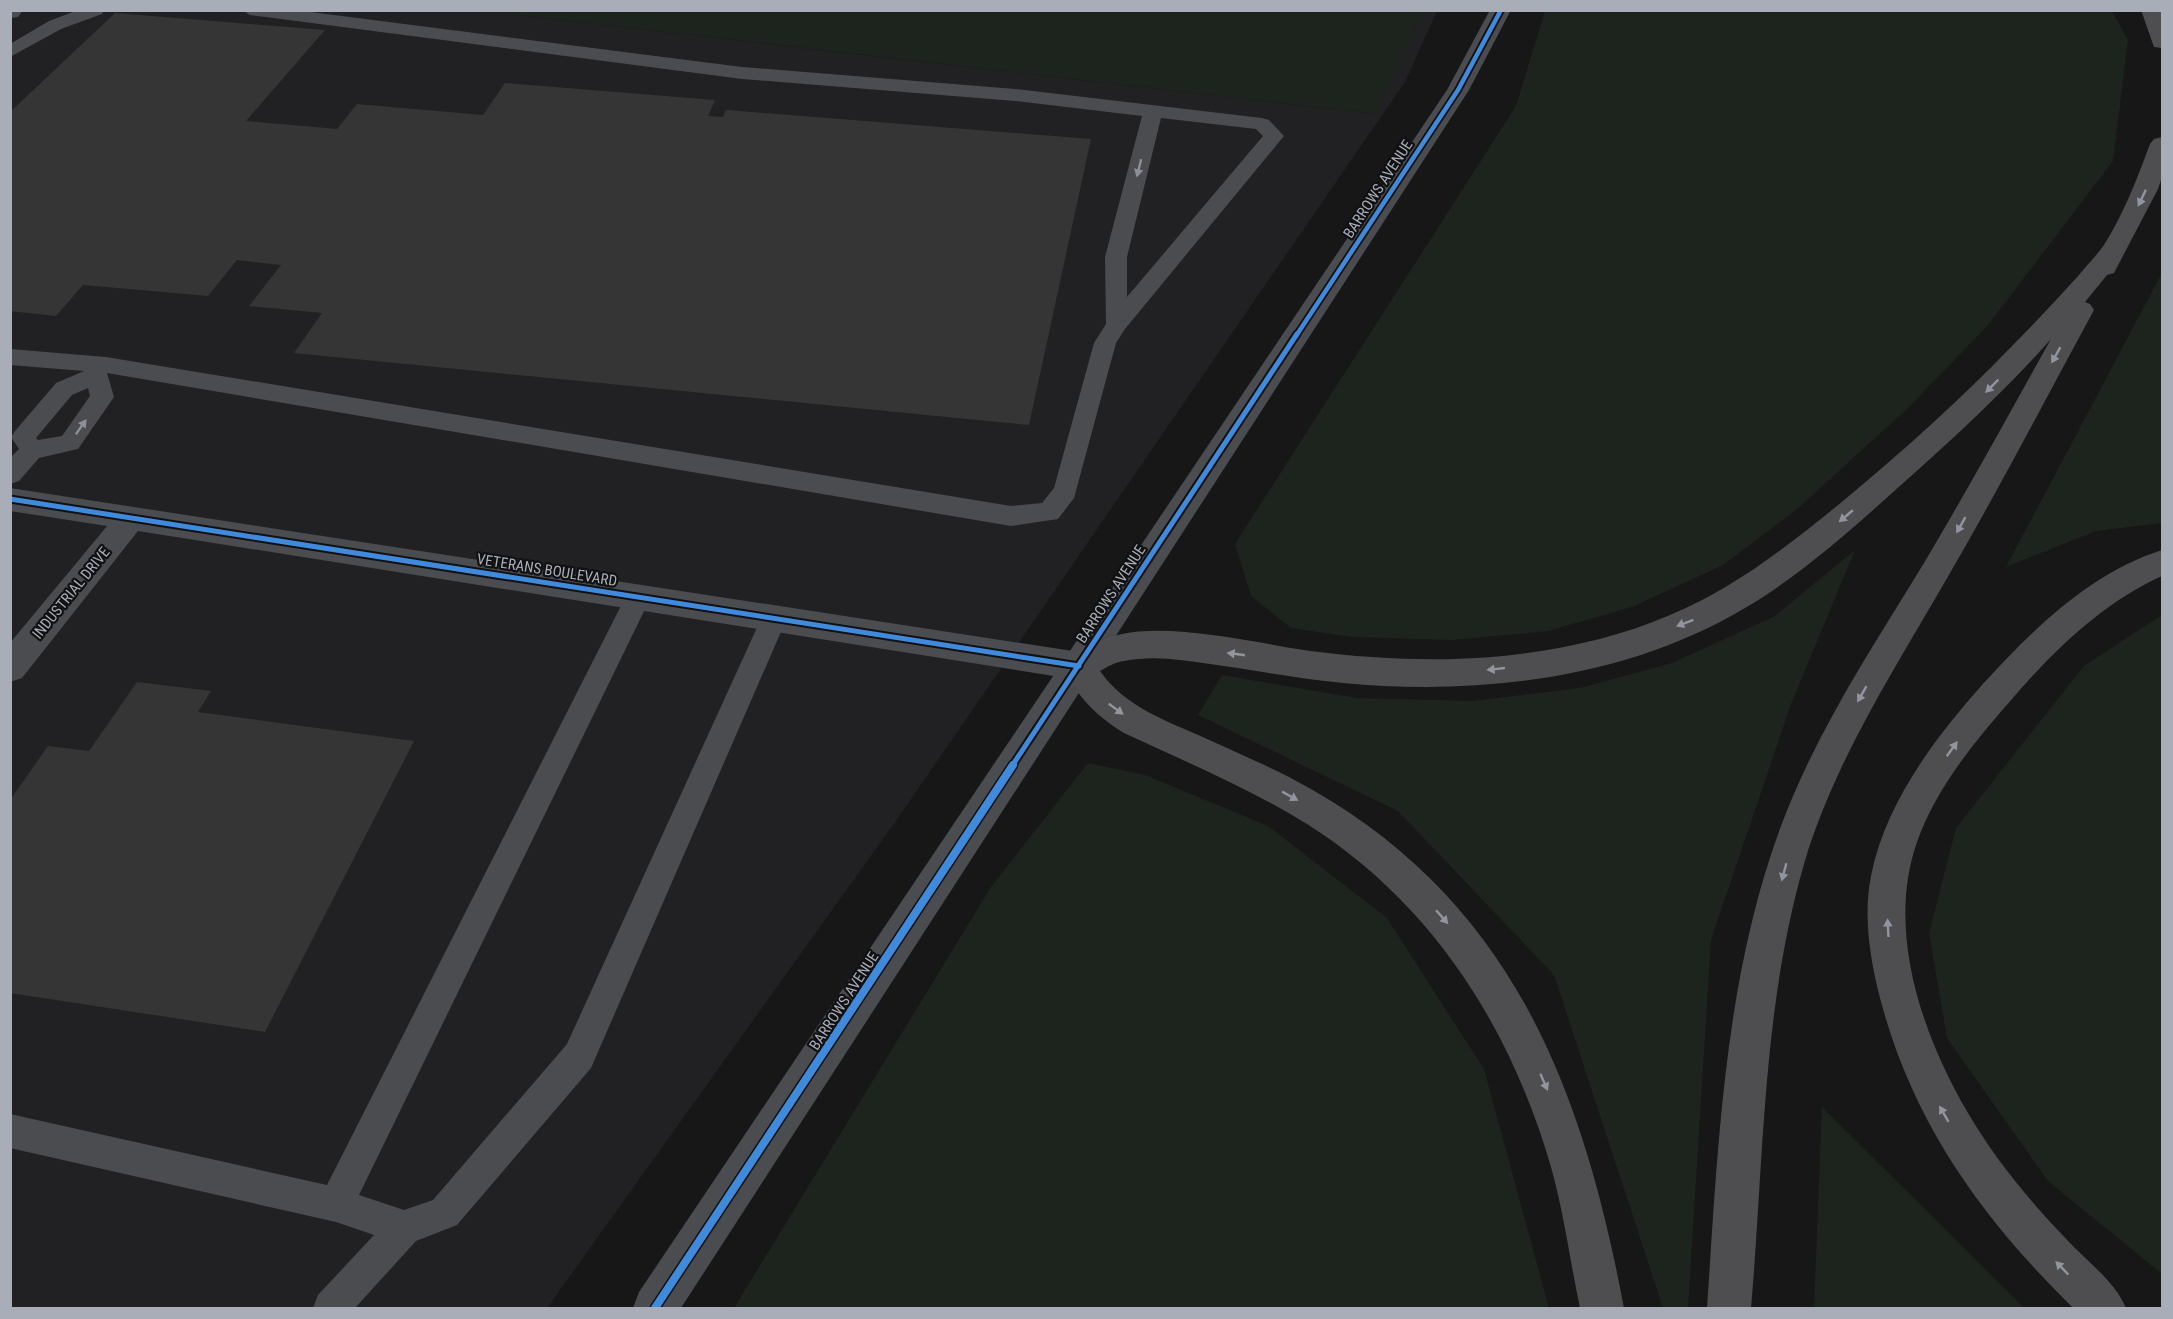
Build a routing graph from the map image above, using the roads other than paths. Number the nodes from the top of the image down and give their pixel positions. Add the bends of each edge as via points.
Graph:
1 (96, 10) edge
2 (250, 10) edge
3 (1501, 10) edge
4 (2152, 10) edge
5 (2163, 42) edge
6 (10, 52) edge
7 (1153, 111) junction
8 (2163, 144) edge
9 (2115, 249) junction
10 (1117, 324) junction
11 (10, 357) edge
12 (101, 370) junction
13 (32, 450) junction
14 (10, 475) edge
15 (10, 499) edge
16 (131, 518) junction
17 (2163, 562) edge
18 (638, 597) junction
19 (774, 618) junction
20 (1079, 666) junction
21 (10, 668) edge
22 (10, 1131) edge
23 (336, 1204) junction
24 (404, 1227) junction
25 (331, 1308) edge
26 (656, 1308) edge
27 (1602, 1308) edge
28 (1729, 1308) edge
29 (2104, 1308) edge

1 - 6 lane via 55,25
2 - 7 lane via 742,73 1015,95
3 - 20 street, BARROWS AVENUE via 1458,90
4 - 5 highway
7 -> 10 lane via 1116,257
7 - 10 lane via 1262,124 1274,136
8 -> 9 highway via 2146,189
9 -> 20 highway via 2013,364 1929,446 1764,581 1686,623 1582,655 1467,672 1343,669 1172,645 1123,648
9 -> 28 highway via 1937,568 1845,723 1802,817 1786,863 1757,987 1746,1071
10 - 12 lane via 1105,343 1065,491 1049,512 1011,516
11 - 12 lane
12 - 13 lane via 64,389 40,416 23,436
13 -> 12 lane via 70,443 102,397
13 - 14 lane
15 - 16 street, VETERANS BOULEVARD
16 - 18 street, VETERANS BOULEVARD
16 - 21 street, INDUSTRIAL DRIVE
29 -> 17 highway via 2013,1214 1941,1110 1910,1038 1899,999 1891,963 1887,895 1892,866 1910,816 1975,717 2033,654 2088,607 2132,576
18 - 19 street, VETERANS BOULEVARD
18 - 23 lane
19 - 20 street, VETERANS BOULEVARD
19 - 24 lane via 579,1056 445,1213
20 - 26 street, BARROWS AVENUE
20 -> 27 highway via 1087,683 1136,723 1264,782 1342,827 1425,897 1464,942 1496,987 1549,1093 1585,1213
22 - 23 lane
23 - 24 lane
24 - 25 lane

